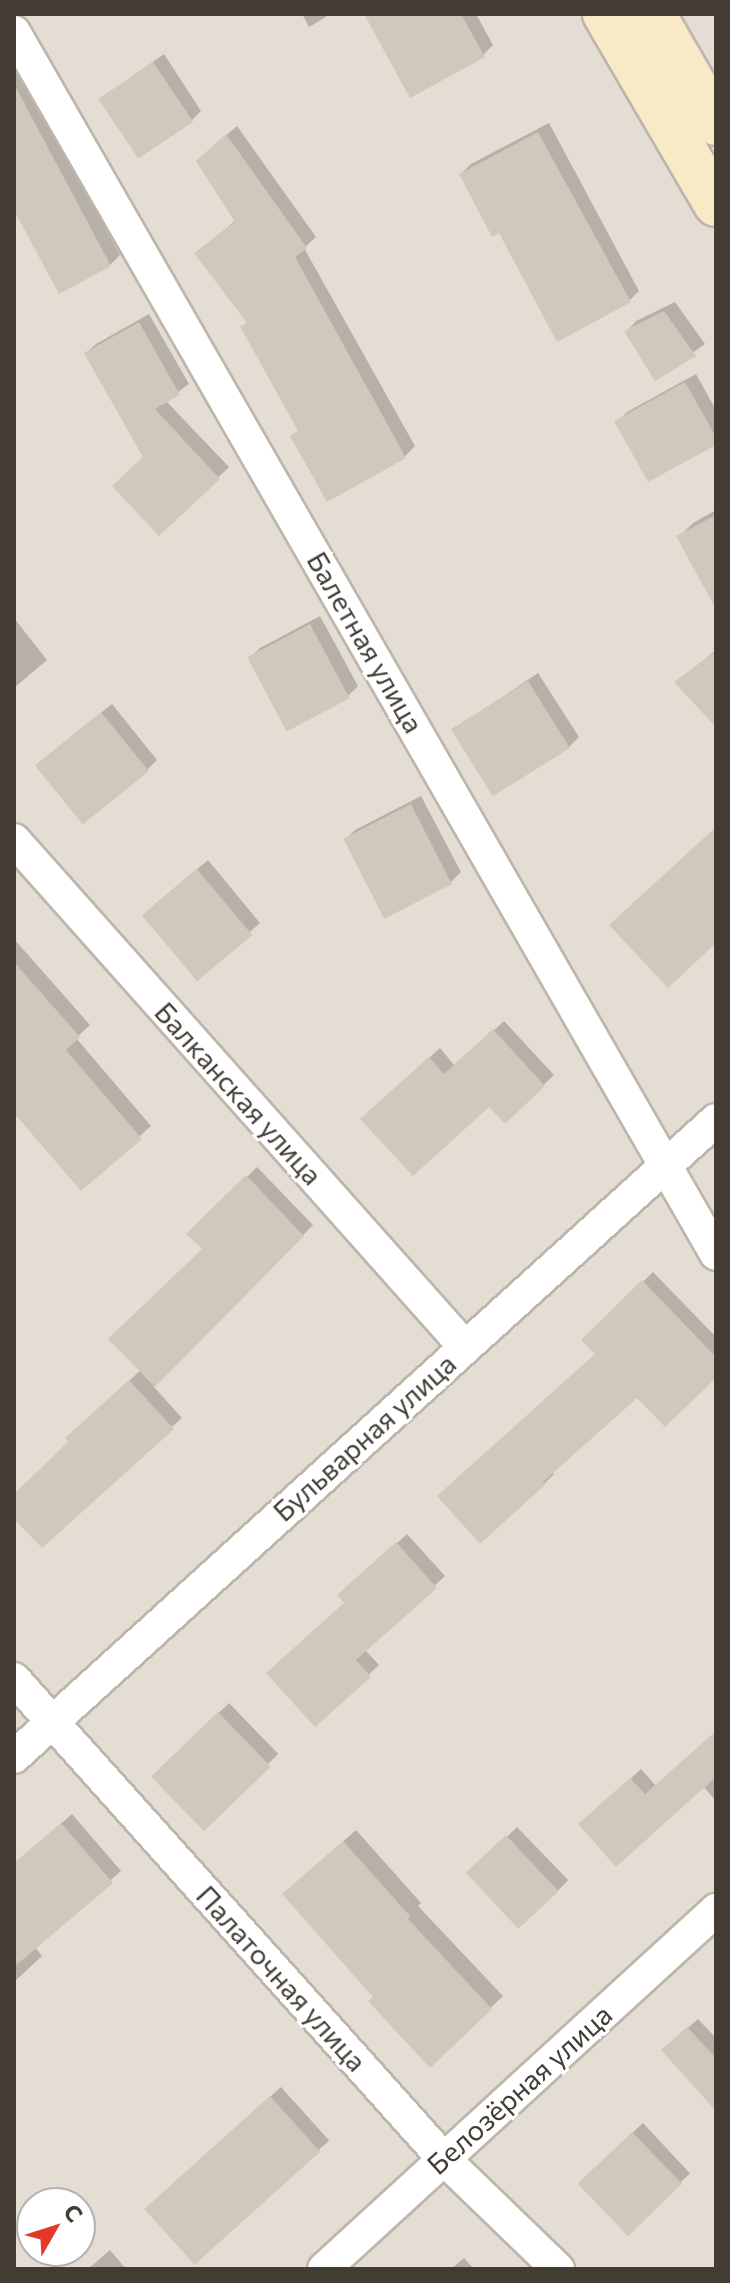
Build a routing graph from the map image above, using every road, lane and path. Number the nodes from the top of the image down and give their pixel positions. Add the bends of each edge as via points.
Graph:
1 (605, 14) edge
2 (653, 14) edge
3 (14, 32) edge
4 (716, 123) edge
5 (716, 204) edge
6 (14, 840) edge
7 (716, 1120) edge
8 (667, 1165) junction
9 (716, 1254) edge
10 (464, 1346) junction
11 (14, 1679) edge
12 (53, 1721) junction
13 (14, 1757) edge
14 (716, 1910) edge
15 (443, 2158) junction
16 (324, 2269) edge
17 (558, 2269) edge

1 - 5 street
2 - 4 street
3 - 8 street, Балетная улица
6 - 10 street, Балканская улица
7 - 8 street, Бульварная улица
8 - 9 street, Балетная улица
8 - 10 street, Бульварная улица
10 - 12 street, Бульварная улица
11 - 12 street, Палаточная улица
12 - 13 street, Бульварная улица
12 - 15 street, Палаточная улица
14 - 15 street, Белозёрная улица
15 - 16 street, Белозёрная улица
15 - 17 street, Палаточная улица

